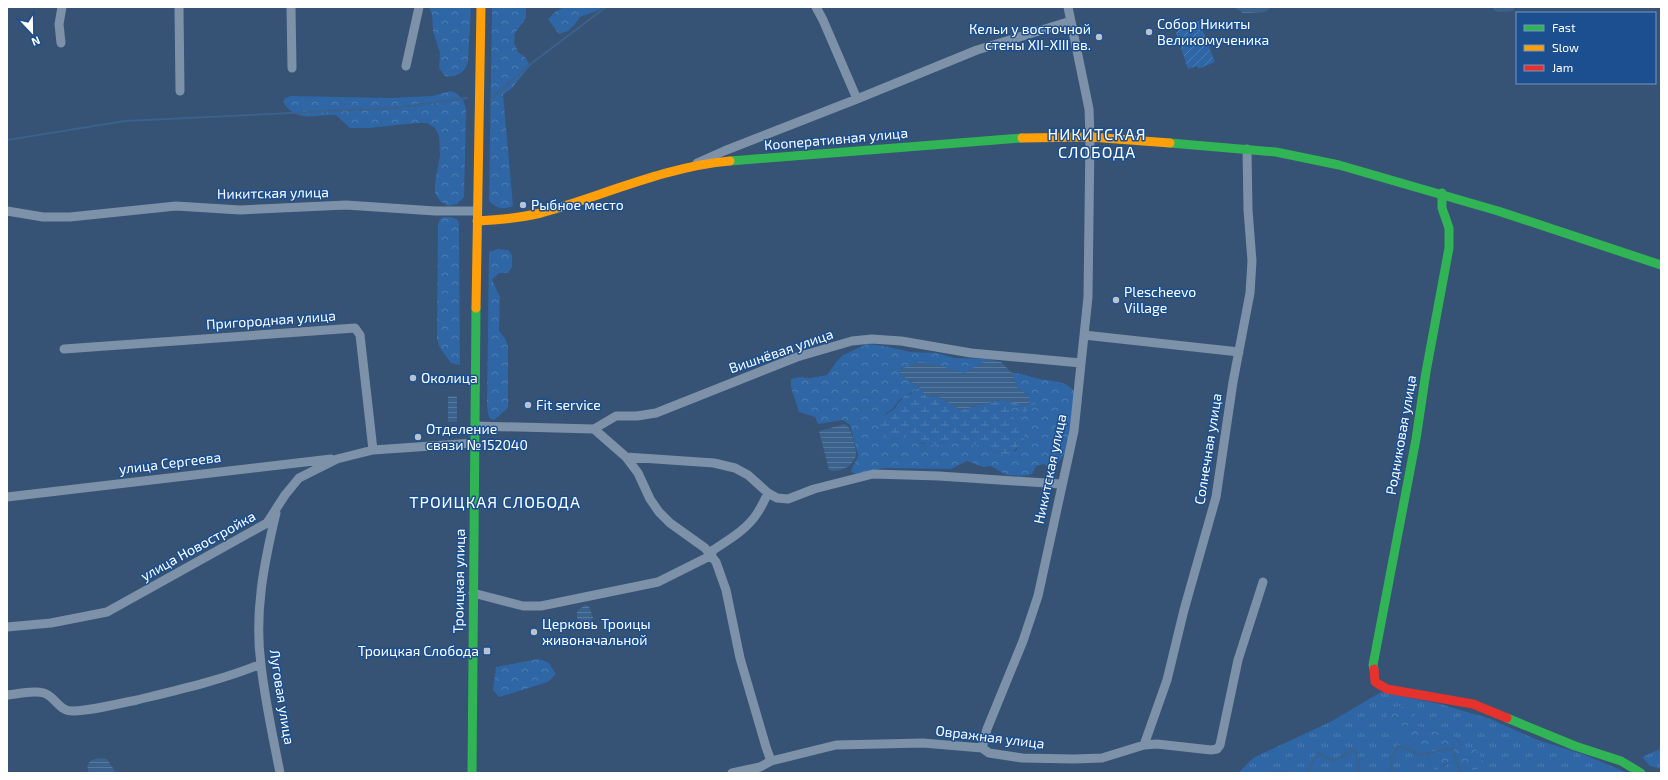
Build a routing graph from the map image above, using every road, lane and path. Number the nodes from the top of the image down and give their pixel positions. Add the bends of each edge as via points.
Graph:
1 (62, 7) edge
2 (179, 7) edge
3 (291, 7) edge
4 (419, 7) edge
5 (481, 7) edge
6 (816, 7) edge
7 (1068, 7) edge
8 (1071, 21) junction
9 (61, 43) dead end
10 (406, 66) dead end
11 (292, 68) dead end
12 (180, 91) dead end
13 (857, 99) junction
14 (1090, 137) junction
15 (1247, 150) junction
16 (689, 167) junction
17 (1442, 193) junction
18 (7, 211) edge
19 (477, 211) junction
20 (477, 221) junction
21 (1661, 265) edge
22 (1084, 335) junction
23 (64, 349) dead end
24 (1239, 352) junction
25 (1081, 363) junction
26 (475, 426) junction
27 (594, 429) junction
28 (475, 443) junction
29 (373, 450) junction
30 (626, 457) junction
31 (337, 459) junction
32 (1061, 484) junction
33 (768, 493) junction
34 (7, 497) edge
35 (278, 506) junction
36 (711, 554) junction
37 (1263, 582) dead end
38 (473, 593) junction
39 (7, 627) edge
40 (261, 664) junction
41 (7, 695) edge
42 (1144, 745) junction
43 (982, 748) junction
44 (771, 761) junction
45 (280, 773) edge
46 (472, 773) edge
47 (732, 773) edge
48 (1641, 773) edge

1 - 9 street via 59,24
2 - 12 street
3 - 11 street
4 - 10 street
5 - 19 street, Троицкая улица
6 - 13 street
7 - 8 street, Никитская улица
8 - 13 street via 977,50
8 - 14 street, Никитская улица via 1090,109
13 - 16 street via 724,150
14 - 15 street, Кооперативная улица
14 - 16 street, Кооперативная улица via 1032,137 720,162
14 - 22 street, Никитская улица via 1088,297
15 - 17 street, Кооперативная улица via 1305,157
15 - 24 street, Солнечная улица via 1252,261 1250,293
16 - 20 street, Кооперативная улица via 540,213 511,219
17 - 21 street, Кооперативная улица
17 - 48 street, Родниковая улица via 1442,208 1449,228 1449,248 1373,665 1375,682 1387,689 1474,704 1575,746 1621,761
18 - 19 street, Никитская улица via 43,217 70,217 176,206 240,210 346,206
19 - 20 street, Троицкая улица
20 - 26 street, Троицкая улица
22 - 24 street
22 - 25 street, Никитская улица
23 - 29 street, Пригородная улица via 355,328 360,336
24 - 42 street, Солнечная улица via 1216,497 1167,680
25 - 27 street, Вишнёвая улица via 971,353 901,341 872,339 797,357 656,413 616,416
25 - 32 street, Никитская улица via 1074,432
26 - 27 street
26 - 28 street, Троицкая улица
27 - 30 street
28 - 29 street, улица Новостройка
28 - 38 street, Троицкая улица
29 - 31 street, улица Новостройка
30 - 33 street via 701,462 735,468 748,475
30 - 36 street via 638,473 650,500 659,512
31 - 34 street, улица Сергеева
31 - 35 street, улица Новостройка via 299,478
32 - 33 street via 873,474 814,489 788,499 777,498
32 - 43 street, Никитская улица via 1038,596
33 - 36 street via 750,523
35 - 39 street, улица Новостройка via 267,523 107,612 51,623
35 - 40 street, Луговая улица via 262,575
36 - 38 street via 658,582 541,606 523,606
36 - 44 street via 722,575 740,658
37 - 42 street, Овражная улица via 1238,660 1220,745 1217,749 1211,750
38 - 46 street, Троицкая улица
40 - 41 street via 168,693 72,712 62,710 44,693
40 - 45 street, Луговая улица
42 - 43 street, Овражная улица via 1102,758 1074,759 1022,758 989,753
43 - 44 street, Овражная улица via 923,743 836,745
44 - 47 street, Овражная улица via 760,767

